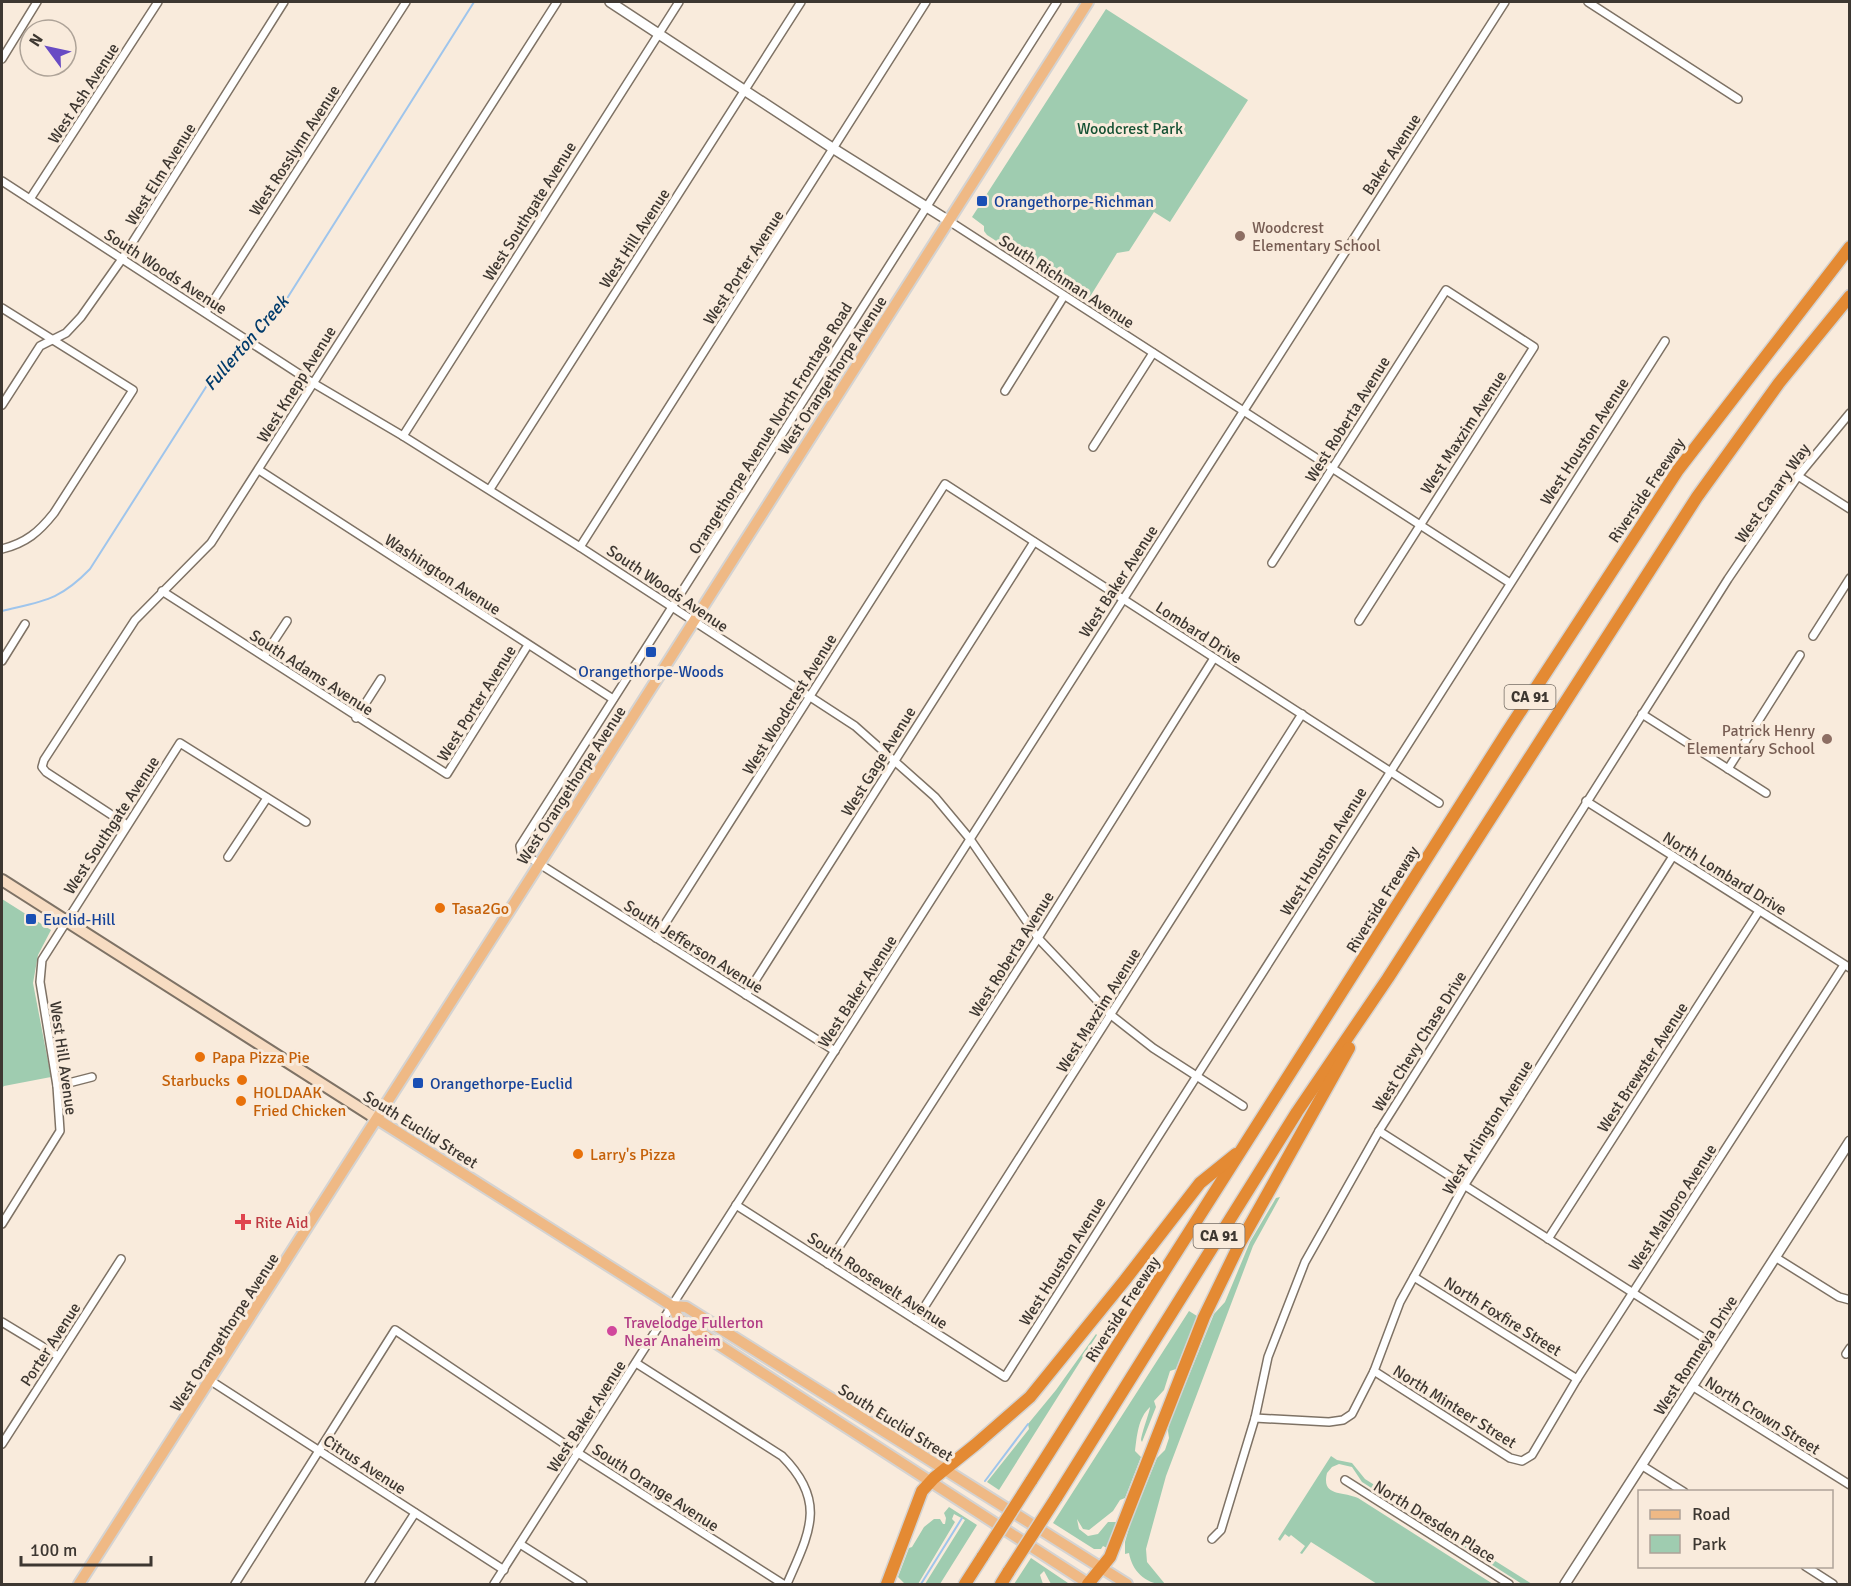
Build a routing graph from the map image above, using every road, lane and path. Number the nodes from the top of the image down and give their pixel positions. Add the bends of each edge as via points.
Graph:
1 (37, 2) edge
2 (158, 2) edge
3 (284, 2) edge
4 (406, 2) edge
5 (556, 2) edge
6 (610, 2) edge
7 (679, 2) edge
8 (801, 2) edge
9 (926, 2) edge
10 (1057, 2) edge
11 (1088, 2) edge
12 (1505, 2) edge
13 (1588, 2) edge
14 (659, 33) junction
15 (2, 58) edge
16 (745, 89) junction
17 (1738, 99) dead end
18 (834, 149) junction
19 (2, 181) edge
20 (30, 199) junction
21 (927, 207) junction
22 (949, 221) junction
23 (1850, 245) edge
24 (122, 259) junction
25 (1446, 290) joint
26 (1850, 296) edge
27 (1064, 297) junction
28 (2, 308) edge
29 (206, 312) junction
30 (51, 340) junction
31 (1665, 341) dead end
32 (1153, 353) junction
33 (313, 383) junction
34 (1005, 391) dead end
35 (2, 405) edge
36 (1242, 412) junction
37 (1850, 413) edge
38 (403, 436) junction
39 (1092, 447) dead end
40 (1332, 469) junction
41 (259, 470) junction
42 (1798, 476) junction
43 (945, 484) joint
44 (490, 489) junction
45 (1850, 508) edge
46 (1419, 526) junction
47 (1034, 542) junction
48 (580, 547) junction
49 (2, 549) edge
50 (1272, 563) dead end
51 (1850, 578) edge
52 (1510, 583) junction
53 (162, 591) junction
54 (1721, 591) joint
55 (1123, 599) junction
56 (672, 607) junction
57 (287, 621) dead end
58 (1359, 621) dead end
59 (693, 622) junction
60 (25, 624) dead end
61 (1813, 636) dead end
62 (528, 645) junction
63 (264, 656) junction
64 (1800, 656) dead end
65 (2, 658) edge
66 (1214, 658) junction
67 (381, 679) dead end
68 (809, 697) junction
69 (613, 699) junction
70 (1302, 714) junction
71 (1642, 714) junction
72 (356, 718) junction
73 (894, 761) junction
74 (1728, 769) junction
75 (1389, 771) junction
76 (447, 774) joint
77 (1766, 793) dead end
78 (267, 798) junction
79 (1586, 801) junction
80 (1439, 803) dead end
81 (306, 822) dead end
82 (127, 825) junction
83 (970, 838) junction
84 (1673, 856) junction
85 (228, 857) dead end
86 (538, 863) junction
87 (2, 880) edge
88 (1758, 911) junction
89 (66, 921) junction
90 (656, 938) junction
91 (1038, 938) junction
92 (1847, 967) edge
93 (1388, 978) junction
94 (746, 995) junction
95 (1111, 1015) junction
96 (835, 1051) junction
97 (1195, 1076) junction
98 (92, 1077) dead end
99 (57, 1086) junction
100 (1243, 1106) dead end
101 (377, 1119) junction
102 (1378, 1131) junction
103 (1848, 1146) edge
104 (1244, 1148) junction
105 (1464, 1186) junction
106 (736, 1205) junction
107 (2, 1224) edge
108 (1548, 1239) junction
109 (1776, 1257) junction
110 (121, 1259) dead end
111 (828, 1264) junction
112 (1414, 1277) junction
113 (1633, 1293) junction
114 (1850, 1300) edge
115 (672, 1306) junction
116 (916, 1320) junction
117 (2, 1322) edge
118 (1718, 1347) junction
119 (58, 1356) junction
120 (636, 1363) junction
121 (1374, 1371) junction
122 (1005, 1377) joint
123 (1577, 1379) junction
124 (211, 1381) junction
125 (1692, 1386) junction
126 (1255, 1418) junction
127 (2, 1444) edge
128 (319, 1450) junction
129 (578, 1453) junction
130 (1522, 1461) joint
131 (1641, 1465) junction
132 (944, 1470) junction
133 (1346, 1480) dead end
134 (930, 1481) junction
135 (1850, 1485) edge
136 (1682, 1490) edge
137 (415, 1513) junction
138 (1212, 1539) dead end
139 (520, 1544) junction
140 (1808, 1568) edge
141 (1102, 1569) junction
142 (504, 1570) junction
143 (79, 1584) edge
144 (236, 1584) edge
145 (369, 1584) edge
146 (494, 1584) edge
147 (583, 1584) edge
148 (785, 1584) edge
149 (887, 1584) edge
150 (965, 1584) edge
151 (1000, 1584) edge
152 (1089, 1584) edge
153 (1127, 1584) edge
154 (1509, 1584) edge
155 (1565, 1584) edge
156 (1833, 1584) edge

1 - 15 street
2 - 20 street, West Ash Avenue
3 - 24 street, West Elm Avenue
4 - 29 street, West Rosslynn Avenue
5 - 33 street, West Knepp Avenue
6 - 14 street, South Richman Avenue
7 - 14 street, West Southgate Avenue
8 - 16 street, West Hill Avenue
9 - 18 street, West Porter Avenue
10 - 21 street, Orangethorpe Avenue North Frontage Road
11 - 22 main road, West Orangethorpe Avenue
12 - 36 street, Baker Avenue
13 - 17 street
14 - 16 street, South Richman Avenue
14 - 38 street, West Southgate Avenue
16 - 18 street, South Richman Avenue
16 - 44 street, West Hill Avenue
18 - 21 street, South Richman Avenue
18 - 48 street, West Porter Avenue
19 - 20 street, South Woods Avenue
20 - 24 street, South Woods Avenue
21 - 22 street, South Richman Avenue
21 - 56 street, Orangethorpe Avenue North Frontage Road
22 - 27 street, South Richman Avenue
22 - 59 main road, West Orangethorpe Avenue
23 - 104 highway, Riverside Freeway / CA 91 via 1678,470
24 - 29 street, South Woods Avenue
24 - 30 street, West Elm Avenue via 81,317 66,333
25 - 40 street, West Roberta Avenue
25 - 46 street, West Maxzim Avenue via 1534,347
26 - 93 highway, CA 91 via 1779,382 1697,497
27 - 32 street, South Richman Avenue
27 - 34 street
28 - 30 street
29 - 33 street, South Woods Avenue
30 - 35 street, West Elm Avenue via 40,346
30 - 49 street via 133,390 40,530
31 - 52 street, West Houston Avenue
32 - 36 street, South Richman Avenue
32 - 39 street
33 - 38 street, South Woods Avenue
33 - 41 street, West Knepp Avenue
36 - 40 street, South Richman Avenue
36 - 55 street, West Baker Avenue
37 - 42 street, West Canary Way
38 - 44 street, South Woods Avenue
40 - 46 street, South Richman Avenue
40 - 50 street, West Roberta Avenue
41 - 53 street, West Knepp Avenue via 211,543
41 - 62 street, Washington Avenue
42 - 45 street
42 - 54 street, West Canary Way
43 - 47 street, Lombard Drive
43 - 68 street, West Woodcrest Avenue
44 - 48 street, South Woods Avenue
46 - 52 street, South Richman Avenue
46 - 58 street, West Maxzim Avenue
47 - 55 street, Lombard Drive
47 - 73 street, West Gage Avenue
48 - 56 street, South Woods Avenue
51 - 61 street
52 - 75 street, West Houston Avenue
53 - 63 street, South Adams Avenue
53 - 82 street, West Knepp Avenue via 135,620 42,767
54 - 71 street, West Chevy Chase Drive
55 - 66 street, Lombard Drive
55 - 83 street, West Baker Avenue
56 - 59 street, South Woods Avenue
56 - 69 street, Orangethorpe Avenue North Frontage Road
57 - 63 street
59 - 68 street, South Woods Avenue
59 - 86 main road, West Orangethorpe Avenue
60 - 65 street
62 - 69 street, Washington Avenue
62 - 76 street, West Porter Avenue
63 - 72 street, South Adams Avenue
64 - 74 street
66 - 70 street, Lombard Drive
66 - 91 street, West Roberta Avenue
67 - 72 street
68 - 73 street, South Woods Avenue via 855,726
68 - 90 street, West Woodcrest Avenue
69 - 86 street, Orangethorpe Avenue North Frontage Road via 520,846 521,852
70 - 75 street, Lombard Drive
70 - 95 street, West Maxzim Avenue
71 - 74 street
71 - 79 street, West Chevy Chase Drive
72 - 76 street, South Adams Avenue
73 - 83 street, South Woods Avenue via 935,797
73 - 94 street, West Gage Avenue
74 - 77 street
75 - 80 street, Lombard Drive
75 - 97 street, West Houston Avenue
78 - 81 street
78 - 82 street, West Southgate Avenue via 180,743
78 - 85 street
79 - 84 street, North Lombard Drive
79 - 102 street, West Chevy Chase Drive
82 - 89 street, West Southgate Avenue
83 - 91 street, South Woods Avenue
83 - 96 street, West Baker Avenue
84 - 88 street, North Lombard Drive
84 - 105 street, West Arlington Avenue
86 - 90 street, South Jefferson Avenue
86 - 101 main road, West Orangethorpe Avenue
87 - 89 main road, South Euclid Street
88 - 92 street, North Lombard Drive
88 - 108 street, West Brewster Avenue
89 - 99 street, West Hill Avenue via 42,960 40,982
89 - 101 main road, South Euclid Street
90 - 94 street, South Jefferson Avenue
91 - 95 street, South Woods Avenue
91 - 111 street, West Roberta Avenue
92 - 113 street, West Malboro Avenue
93 - 141 highway via 1240,1243 1204,1317
93 - 151 highway, CA 91, bridge via 1297,1112
94 - 96 street, South Jefferson Avenue
95 - 97 street, South Woods Avenue
95 - 116 street, West Maxzim Avenue
96 - 106 street, West Baker Avenue
97 - 100 street, South Woods Avenue
97 - 122 street, West Houston Avenue
98 - 99 street
99 - 107 street, West Hill Avenue via 60,1131
101 - 115 main road, South Euclid Street
101 - 124 main road, West Orangethorpe Avenue
102 - 105 street
102 - 126 street, West Chevy Chase Drive via 1305,1262 1268,1357
103 - 109 street, West Romneya Drive
104 - 132 highway via 1200,1184 1030,1397
104 - 150 highway, Riverside Freeway / CA 91, bridge
105 - 108 street
105 - 112 street, West Arlington Avenue
106 - 111 street, South Roosevelt Avenue
106 - 115 street, West Baker Avenue
108 - 113 street
109 - 114 street
109 - 118 street, West Romneya Drive
110 - 119 street, Porter Avenue
111 - 116 street, South Roosevelt Avenue
112 - 121 street, West Arlington Avenue via 1400,1302
112 - 123 street, North Foxfire Street
113 - 118 street
113 - 123 street, West Malboro Avenue
115 - 120 street, West Baker Avenue
115 - 132 main road, South Euclid Street via 686,1307
115 - 134 main road, South Euclid Street via 679,1319
116 - 122 street, South Roosevelt Avenue
117 - 119 street
118 - 125 street, West Romneya Drive
119 - 127 street, Porter Avenue
120 - 129 street, West Baker Avenue
120 - 148 street via 782,1456 793,1467 810,1498 811,1516 808,1536
121 - 126 street, West Arlington Avenue via 1352,1414 1343,1420
121 - 130 street, North Minteer Street via 1510,1458
123 - 130 street, West Malboro Avenue via 1532,1455
124 - 128 street, Citrus Avenue
124 - 143 main road, West Orangethorpe Avenue
125 - 131 street, West Romneya Drive
125 - 135 street, North Crown Street
126 - 138 street, West Chevy Chase Drive via 1221,1530
128 - 129 street, South Orange Avenue via 395,1330
128 - 137 street, Citrus Avenue
128 - 144 street
129 - 139 street, West Baker Avenue
129 - 148 street, South Orange Avenue
131 - 136 street
131 - 155 street, West Romneya Drive
132 - 134 highway
132 - 141 main road, South Euclid Street
133 - 154 street, North Dresden Place
134 - 149 highway via 919,1497
134 - 152 main road, South Euclid Street
137 - 142 street, Citrus Avenue
137 - 145 street
139 - 142 street, West Baker Avenue
139 - 147 street
140 - 156 street
141 - 152 highway
141 - 153 main road, South Euclid Street
142 - 146 street, West Baker Avenue

